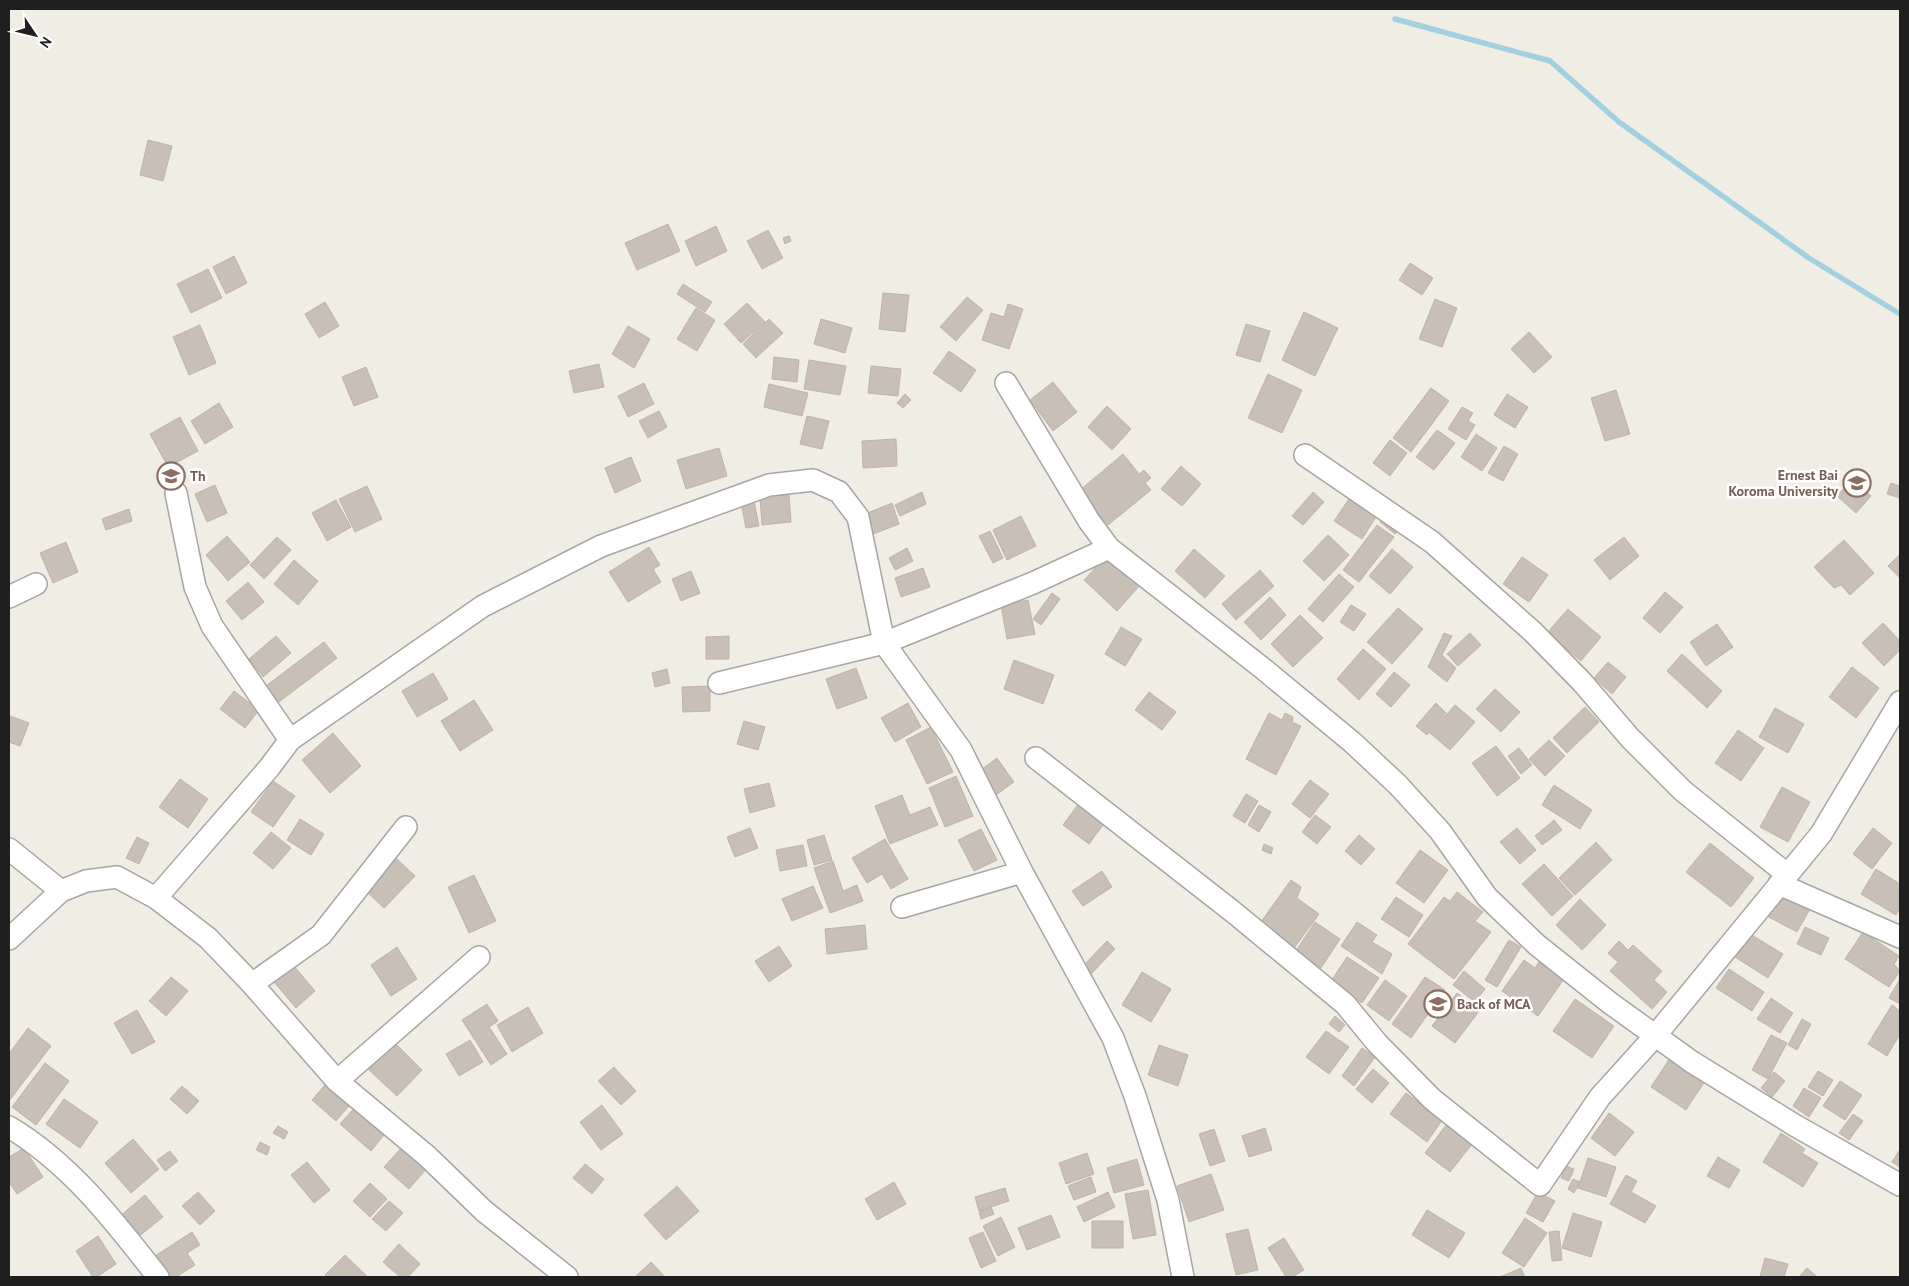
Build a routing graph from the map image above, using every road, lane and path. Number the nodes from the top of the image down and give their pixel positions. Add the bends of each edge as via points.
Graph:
1 (1006, 383) dead end
2 (1305, 454) dead end
3 (176, 493) dead end
4 (1109, 548) junction
5 (36, 584) dead end
6 (9, 597) edge
7 (884, 643) junction
8 (719, 684) dead end
9 (1898, 710) edge
10 (290, 740) junction
11 (1036, 758) dead end
12 (406, 827) dead end
13 (9, 849) edge
14 (1022, 872) junction
15 (1783, 880) junction
16 (61, 891) junction
17 (156, 898) junction
18 (902, 906) dead end
19 (1900, 937) edge
20 (9, 939) edge
21 (479, 956) dead end
22 (252, 984) junction
23 (1655, 1036) junction
24 (337, 1081) junction
25 (9, 1127) edge
26 (1900, 1185) edge
27 (158, 1277) edge
28 (567, 1277) edge
29 (1184, 1277) edge

1 - 4 street via 1089,522
2 - 15 street via 1432,542 1533,632 1683,791
3 - 10 street via 195,587 212,626
4 - 7 street via 1033,583
4 - 23 street via 1352,742 1440,831 1487,897 1538,945
5 - 6 street
7 - 8 street
7 - 10 street via 858,517 839,492 813,480 768,485 600,546 483,606
7 - 14 street via 961,750
9 - 15 street via 1821,834
10 - 17 street
11 - 23 street via 1345,1004 1377,1043 1432,1099 1540,1185 1600,1097
12 - 22 street via 321,935
13 - 16 street
14 - 18 street
14 - 29 street via 1113,1038 1168,1200
15 - 19 street
15 - 23 street
16 - 17 street via 86,881 117,877
16 - 20 street
17 - 22 street via 208,938
21 - 24 street
22 - 24 street
23 - 26 street via 1796,1126
24 - 28 street via 427,1156 484,1211
25 - 27 street via 31,1140 80,1184

